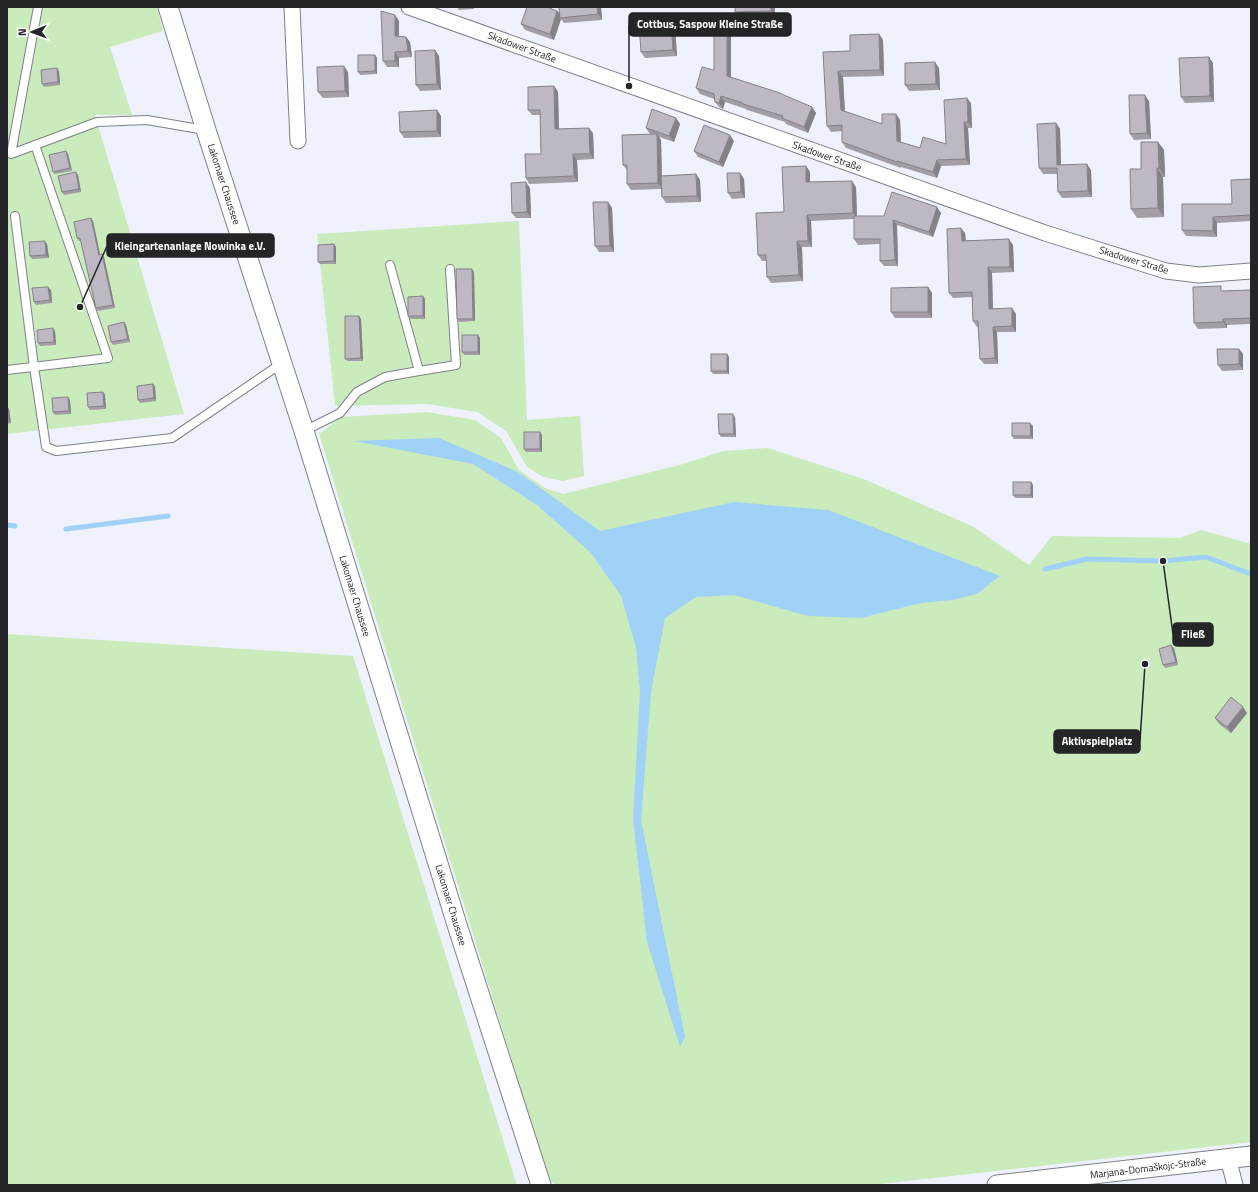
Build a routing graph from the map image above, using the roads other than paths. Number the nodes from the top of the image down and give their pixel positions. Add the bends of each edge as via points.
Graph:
1 (38, 7) edge
2 (168, 7) edge
3 (292, 7) edge
4 (409, 7) edge
5 (206, 130) junction
6 (298, 141) dead end
7 (35, 145) junction
8 (9, 155) edge
9 (14, 216) dead end
10 (390, 265) dead end
11 (450, 269) dead end
12 (1251, 271) edge
13 (282, 363) junction
14 (34, 367) junction
15 (7, 370) edge
16 (419, 372) junction
17 (304, 431) junction
18 (1251, 1156) edge
19 (1228, 1158) junction
20 (541, 1185) edge
21 (997, 1185) edge
22 (1235, 1185) edge

1 - 8 lane
2 - 5 street, Lakomaer Chaussee
3 - 6 street
4 - 12 street, Skadower Straße via 1045,233 1166,271 1199,275
5 - 7 lane via 147,120 97,122
5 - 13 street, Lakomaer Chaussee
7 - 8 lane
7 - 14 lane via 108,358
9 - 14 lane
10 - 16 lane
11 - 16 lane via 456,365
13 - 14 lane via 172,438 56,451 46,447
13 - 17 street, Lakomaer Chaussee
14 - 15 lane
16 - 17 lane via 385,377 357,392 340,413
17 - 20 street, Lakomaer Chaussee via 458,928
18 - 19 street, Marjana-Domaškojc-Straße
19 - 21 street, Marjana-Domaškojc-Straße
19 - 22 street

